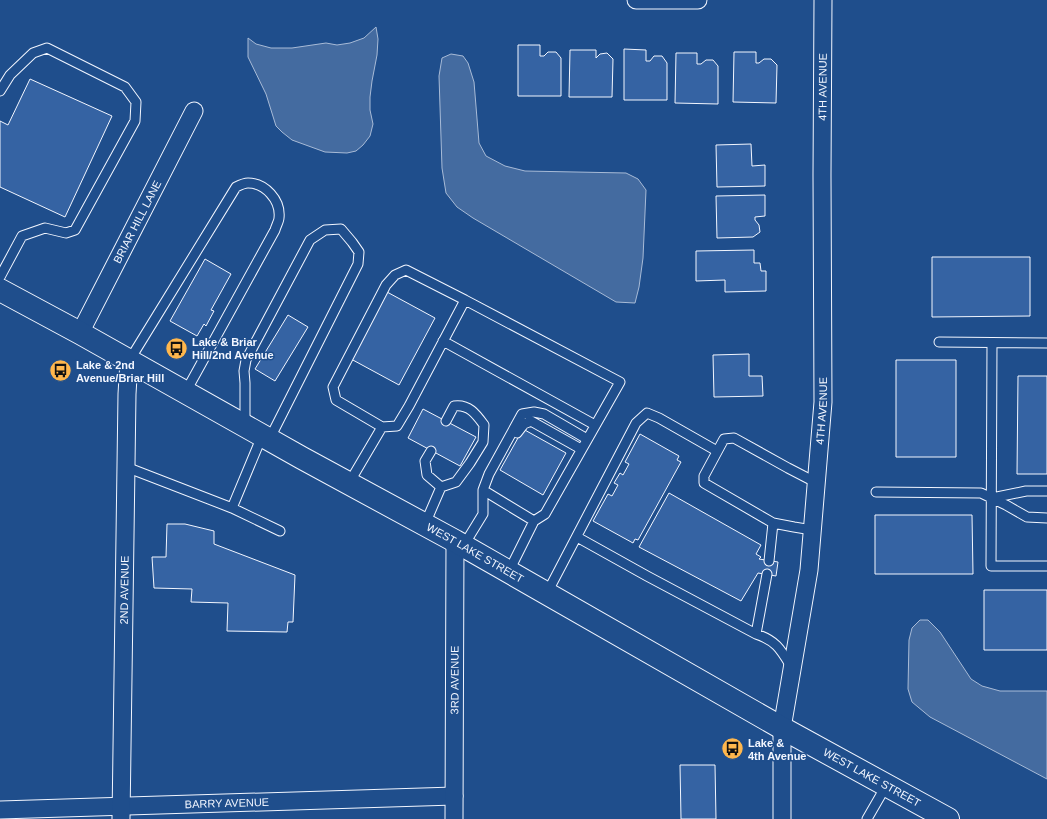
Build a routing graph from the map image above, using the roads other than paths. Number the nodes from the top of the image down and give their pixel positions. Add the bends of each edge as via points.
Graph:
1 (636, 0) edge
2 (687, 0) edge
3 (698, 0) edge
4 (823, 0) edge
5 (0, 91) edge
6 (194, 111) dead end
7 (1, 290) edge
8 (465, 300) junction
9 (80, 333) junction
10 (443, 341) junction
11 (939, 342) dead end
12 (992, 342) junction
13 (1047, 343) edge
14 (129, 361) junction
15 (185, 392) junction
16 (446, 421) dead end
17 (595, 425) junction
18 (382, 427) junction
19 (259, 434) junction
20 (587, 439) junction
21 (581, 449) junction
22 (431, 450) dead end
23 (717, 451) junction
24 (496, 462) junction
25 (126, 467) junction
26 (816, 482) junction
27 (349, 483) junction
28 (441, 487) junction
29 (483, 490) junction
30 (1047, 491) edge
31 (876, 492) dead end
32 (992, 498) junction
33 (232, 508) junction
34 (1047, 518) edge
35 (534, 521) junction
36 (773, 523) junction
37 (425, 524) junction
38 (812, 530) junction
39 (280, 531) dead end
40 (577, 537) junction
41 (460, 543) junction
42 (769, 561) dead end
43 (1047, 566) edge
44 (509, 571) junction
45 (766, 574) dead end
46 (547, 593) junction
47 (756, 634) junction
48 (792, 669) junction
49 (782, 728) junction
50 (886, 785) junction
51 (454, 796) junction
52 (0, 810) edge
53 (121, 813) edge
54 (454, 819) edge
55 (782, 819) edge
56 (867, 819) edge
57 (948, 819) edge

1 - 2 street
2 - 3 street
4 - 26 street, 4TH AVENUE via 823,402
5 - 7 lane via 10,75 33,53 47,48 125,87 136,102 135,120 75,230 66,233 45,228 22,236
6 - 9 street, BRIAR HILL LANE
7 - 9 main road, WEST LAKE STREET
8 - 10 lane
8 - 17 lane via 620,382
8 - 18 lane via 406,270 395,275 386,285 333,387 336,400
9 - 14 main road, WEST LAKE STREET
10 - 17 lane
10 - 18 lane via 397,426
11 - 12 lane
12 - 13 lane
12 - 32 lane
14 - 15 main road, WEST LAKE STREET
14 - 15 lane via 236,187 246,183 258,184 273,195 278,208 279,218 275,230
14 - 25 street, 2ND AVENUE
15 - 19 main road, WEST LAKE STREET
16 - 28 lane via 454,406 460,405 473,411 484,425 483,442 456,482
17 - 20 lane
18 - 27 lane
19 - 19 lane via 358,264 359,252 340,229 325,230 310,240 246,360 245,383
19 - 27 main road, WEST LAKE STREET
19 - 33 lane
20 - 21 lane
20 - 24 lane via 544,414 522,414
21 - 24 lane via 531,421 519,429 505,455
21 - 35 lane via 545,514
22 - 28 lane via 425,461 427,474
23 - 26 lane via 724,439 734,438
23 - 36 lane via 704,476 704,482
23 - 40 lane via 647,413 636,423
24 - 29 lane
25 - 33 lane
25 - 53 street, 2ND AVENUE
26 - 38 street, 4TH AVENUE
27 - 37 main road, WEST LAKE STREET
28 - 37 lane
29 - 35 lane
29 - 41 lane via 483,514
30 - 32 lane via 1026,491
31 - 32 lane via 981,493
32 - 34 lane via 1027,518
32 - 43 lane via 991,566
33 - 39 lane
35 - 44 lane
36 - 38 lane
36 - 42 lane
37 - 41 main road, WEST LAKE STREET
38 - 48 street, 4TH AVENUE via 809,570
40 - 46 lane
40 - 47 lane
41 - 44 main road, WEST LAKE STREET
41 - 51 street, 3RD AVENUE
44 - 46 main road, WEST LAKE STREET
45 - 47 lane
46 - 49 main road, WEST LAKE STREET
47 - 48 lane via 772,641 781,650
48 - 49 street, 4TH AVENUE
49 - 50 main road, WEST LAKE STREET
49 - 55 street, 4TH AVENUE
50 - 56 lane
50 - 57 main road, WEST LAKE STREET
51 - 53 street, BARRY AVENUE
51 - 54 street, 3RD AVENUE
52 - 53 street, BARRY AVENUE

